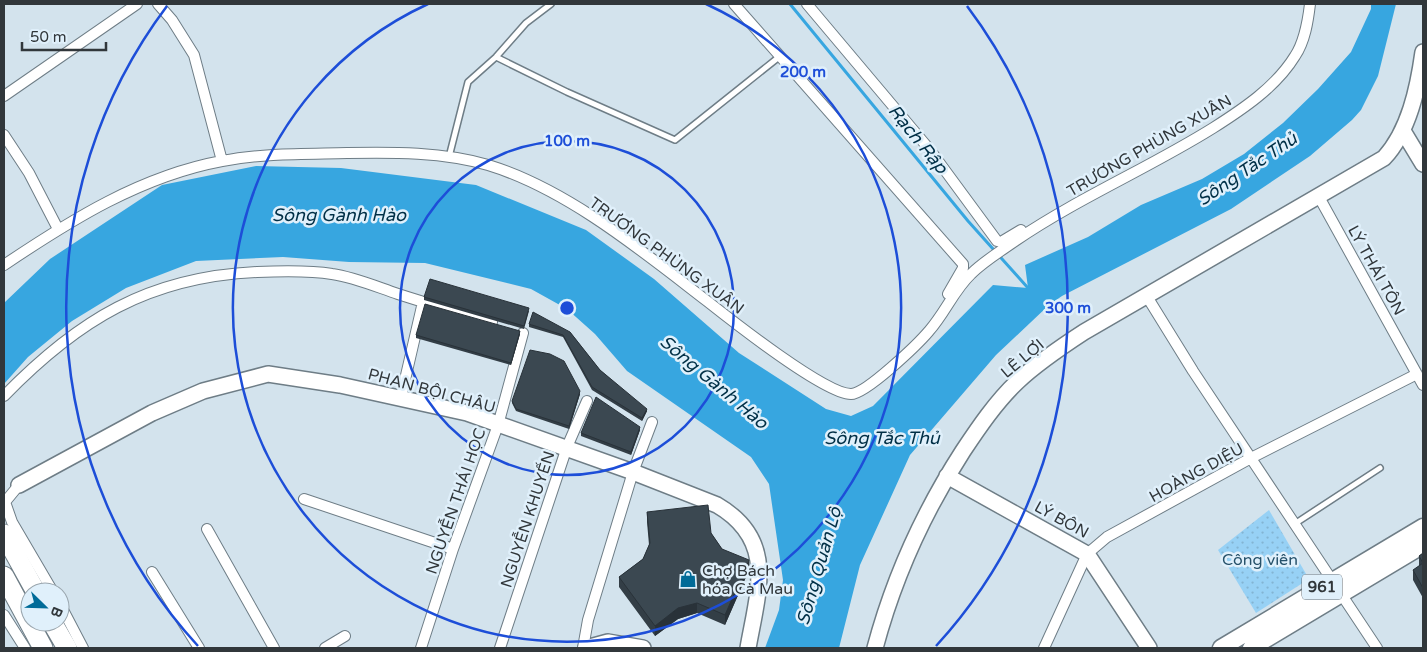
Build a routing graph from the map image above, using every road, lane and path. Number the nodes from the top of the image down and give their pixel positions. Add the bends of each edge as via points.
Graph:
1 (137, 4) edge
2 (158, 4) edge
3 (551, 4) edge
4 (734, 4) edge
5 (807, 4) edge
6 (1310, 4) edge
7 (1423, 52) edge
8 (496, 57) junction
9 (779, 57) junction
10 (4, 96) edge
11 (1403, 131) junction
12 (4, 136) edge
13 (449, 158) junction
14 (222, 161) junction
15 (1423, 164) edge
16 (1319, 197) junction
17 (1048, 221) junction
18 (58, 229) junction
19 (4, 265) edge
20 (1146, 295) junction
21 (423, 302) junction
22 (940, 316) junction
23 (492, 322) edge
24 (523, 333) dead end
25 (1417, 374) junction
26 (1423, 384) edge
27 (4, 396) edge
28 (401, 397) junction
29 (587, 401) dead end
30 (652, 422) dead end
31 (498, 424) junction
32 (566, 447) junction
33 (1251, 458) junction
34 (1380, 468) dead end
35 (633, 472) junction
36 (947, 476) junction
37 (19, 485) joint
38 (304, 499) dead end
39 (4, 502) edge
40 (1296, 523) junction
41 (1423, 527) edge
42 (207, 530) dead end
43 (4, 534) edge
44 (1423, 545) edge
45 (453, 549) junction
46 (1087, 554) junction
47 (152, 572) dead end
48 (4, 576) edge
49 (30, 582) edge
50 (47, 582) edge
51 (1337, 587) junction
52 (4, 615) edge
53 (70, 622) edge
54 (58, 632) edge
55 (345, 636) dead end
56 (25, 648) edge
57 (43, 648) edge
58 (67, 648) edge
59 (84, 648) edge
60 (199, 648) edge
61 (274, 648) edge
62 (325, 648) edge
63 (421, 648) edge
64 (500, 648) edge
65 (584, 648) edge
66 (643, 648) edge
67 (748, 648) edge
68 (875, 648) edge
69 (1044, 648) edge
70 (1149, 648) edge
71 (1221, 648) edge
72 (1251, 648) edge
73 (1377, 648) edge

1 - 10 street
2 - 14 street via 194,55
3 - 8 lane via 526,23
4 - 9 street
5 - 17 street via 902,115 997,241 1001,242 1037,220
6 - 17 street, TRƯƠNG PHÙNG XUÂN via 1308,20 1295,56 1255,100 1154,164
7 - 11 street, LÊ LỢI
8 - 9 lane via 675,140
8 - 13 lane via 468,82
9 - 22 street via 963,264 944,300
11 - 15 street
11 - 16 street, LÊ LỢI via 1384,158
12 - 18 street via 29,173
13 - 14 street, TRƯƠNG PHÙNG XUÂN via 369,152
13 - 22 street, TRƯƠNG PHÙNG XUÂN via 509,173 591,216 759,342 840,392 850,394 863,390 929,331
14 - 18 street, TRƯƠNG PHÙNG XUÂN via 129,190
16 - 20 street, LÊ LỢI
16 - 25 street, LÝ THÁI TÔN
17 - 22 street, TRƯƠNG PHÙNG XUÂN via 974,270
18 - 19 street, TRƯƠNG PHÙNG XUÂN
20 - 33 street
20 - 36 street, LÊ LỢI via 1055,352 1016,383
21 - 23 street
21 - 27 street via 333,274 274,272 194,278 145,294 88,323 31,369
21 - 28 street
24 - 31 street, NGUYỄN THÁI HỌC
25 - 26 street, LÝ THÁI TÔN
25 - 33 street, HOÀNG DIỆU
28 - 31 street, PHAN BỘI CHÂU
28 - 37 street, PHAN BỘI CHÂU via 268,374 203,391 160,410
29 - 32 street, NGUYỄN KHUYẾN
30 - 35 street
31 - 32 street, PHAN BỘI CHÂU
31 - 45 street, NGUYỄN THÁI HỌC
32 - 35 street, PHAN BỘI CHÂU
32 - 64 street, NGUYỄN KHUYẾN
33 - 40 street
33 - 46 street, HOÀNG DIỆU via 1107,537
34 - 40 lane
35 - 65 street via 588,620
35 - 67 street, PHAN BỘI CHÂU via 717,505 733,514 746,529 759,557 761,579
36 - 46 street, LÝ BÔN
36 - 68 street, LÊ LỢI via 926,511 901,565
37 - 39 street
38 - 45 street
39 - 50 street
40 - 51 street
41 - 51 main road, 961
42 - 61 street
43 - 49 highway
44 - 51 main road
45 - 63 street, NGUYỄN THÁI HỌC
46 - 69 street, HOÀNG DIỆU
46 - 70 street, LÝ BÔN
47 - 60 street
48 - 57 highway
51 - 71 main road, 961
51 - 72 main road
51 - 73 street
52 - 56 street
53 - 59 street
54 - 58 highway
55 - 62 street
65 - 66 street via 608,642

